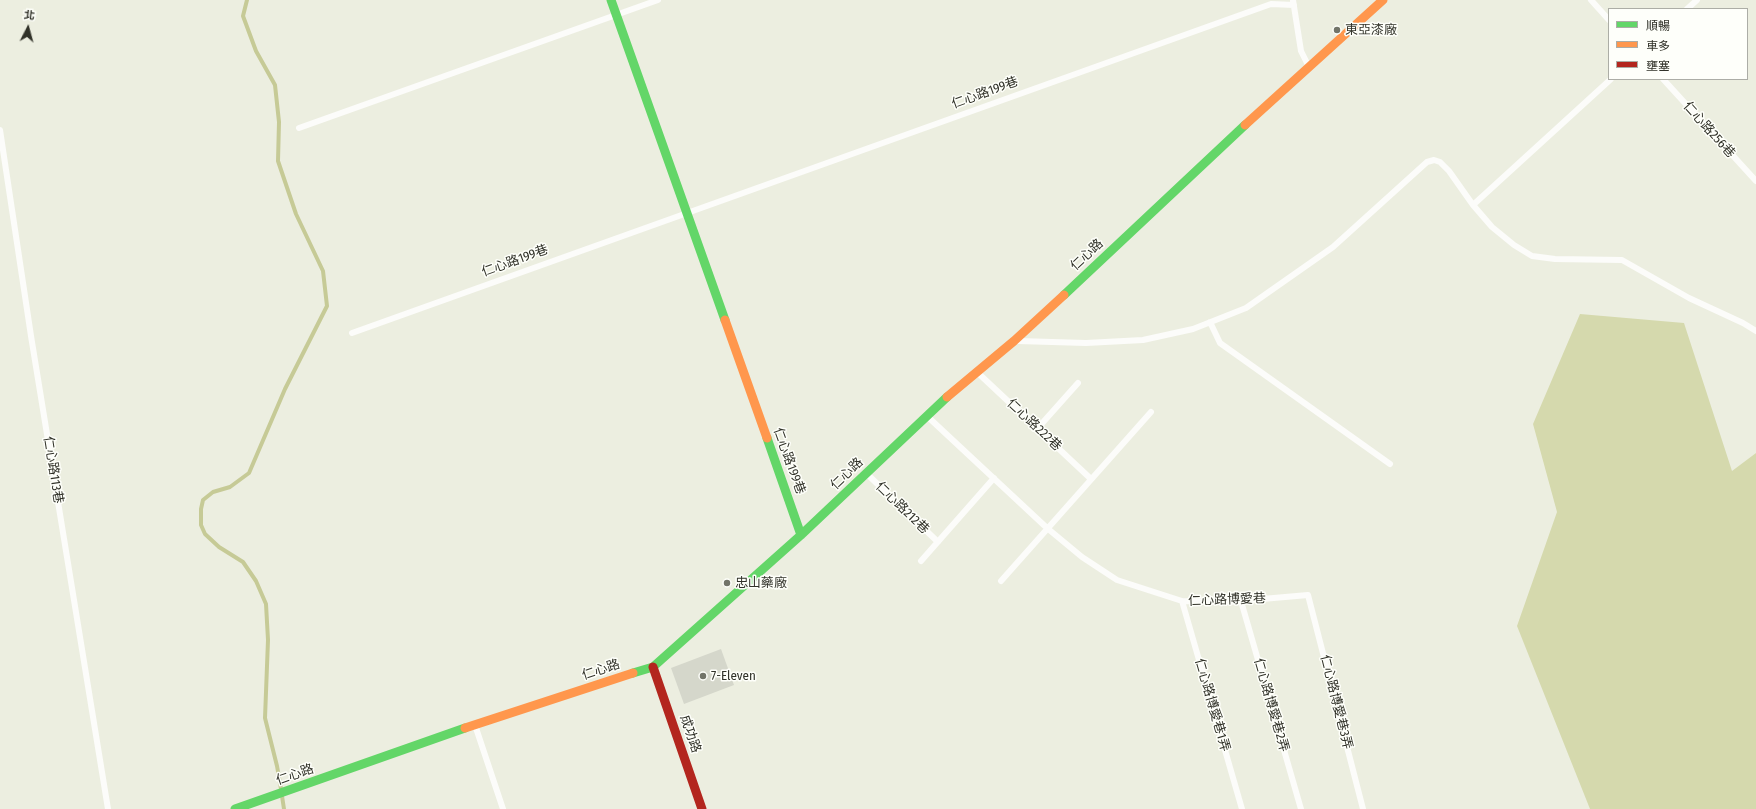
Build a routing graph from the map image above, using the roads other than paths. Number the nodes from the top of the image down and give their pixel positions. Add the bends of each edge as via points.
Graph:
1 (611, 0) edge
2 (658, 0) edge
3 (1383, 0) edge
4 (1591, 0) edge
5 (1697, 0) edge
6 (1294, 3) edge
7 (1688, 8) edge
8 (616, 15) junction
9 (1608, 19) edge
10 (1309, 66) junction
11 (1610, 80) edge
12 (1664, 80) edge
13 (299, 128) dead end
14 (0, 130) edge
15 (1756, 181) edge
16 (1473, 205) junction
17 (687, 214) junction
18 (1210, 322) junction
19 (1756, 331) edge
20 (352, 333) dead end
21 (1014, 341) junction
22 (977, 372) junction
23 (1078, 383) dead end
24 (1151, 412) dead end
25 (927, 415) junction
26 (1037, 429) junction
27 (1390, 464) dead end
28 (866, 473) junction
29 (994, 478) junction
30 (1091, 479) junction
31 (1047, 528) junction
32 (801, 535) junction
33 (938, 542) junction
34 (921, 561) dead end
35 (1001, 581) dead end
36 (1308, 595) joint
37 (1182, 601) junction
38 (1241, 601) junction
39 (653, 667) junction
40 (475, 724) junction
41 (108, 809) edge
42 (235, 809) edge
43 (503, 809) edge
44 (702, 809) edge
45 (1242, 809) edge
46 (1301, 809) edge
47 (1363, 809) edge

1 - 8 street, 仁心路199巷
2 - 8 lane
3 - 10 street, 仁心路
4 - 9 lane
5 - 7 lane
6 - 10 lane via 1301,51
6 - 17 lane, 仁心路199巷 via 1271,4
8 - 13 lane
8 - 17 street, 仁心路199巷
10 - 21 street, 仁心路
11 - 16 lane
12 - 15 lane, 仁心路256巷
14 - 41 lane, 仁心路113巷
16 - 18 lane via 1440,162 1426,162 1333,247 1246,308
16 - 19 lane via 1492,227 1532,256 1622,260 1689,298
17 - 20 lane, 仁心路199巷
17 - 32 street, 仁心路199巷
18 - 21 lane via 1193,329 1143,340 1086,343
18 - 27 lane via 1220,343
21 - 22 street, 仁心路
22 - 25 street, 仁心路
22 - 26 lane, 仁心路222巷
23 - 26 lane
24 - 30 lane
25 - 28 street, 仁心路
25 - 29 lane
26 - 30 lane, 仁心路222巷
28 - 32 street, 仁心路
28 - 33 lane, 仁心路212巷
29 - 31 lane
29 - 33 lane, 仁心路212巷
30 - 31 lane
31 - 35 lane
31 - 37 lane, 仁心路博愛巷 via 1082,557 1117,580
32 - 39 street, 仁心路
33 - 34 lane, 仁心路212巷
36 - 38 lane, 仁心路博愛巷
36 - 47 lane, 仁心路博愛巷3弄
37 - 38 lane, 仁心路博愛巷
37 - 45 lane, 仁心路博愛巷1弄
38 - 46 lane, 仁心路博愛巷2弄
39 - 40 street, 仁心路
39 - 44 street, 成功路
40 - 42 street, 仁心路
40 - 43 lane

